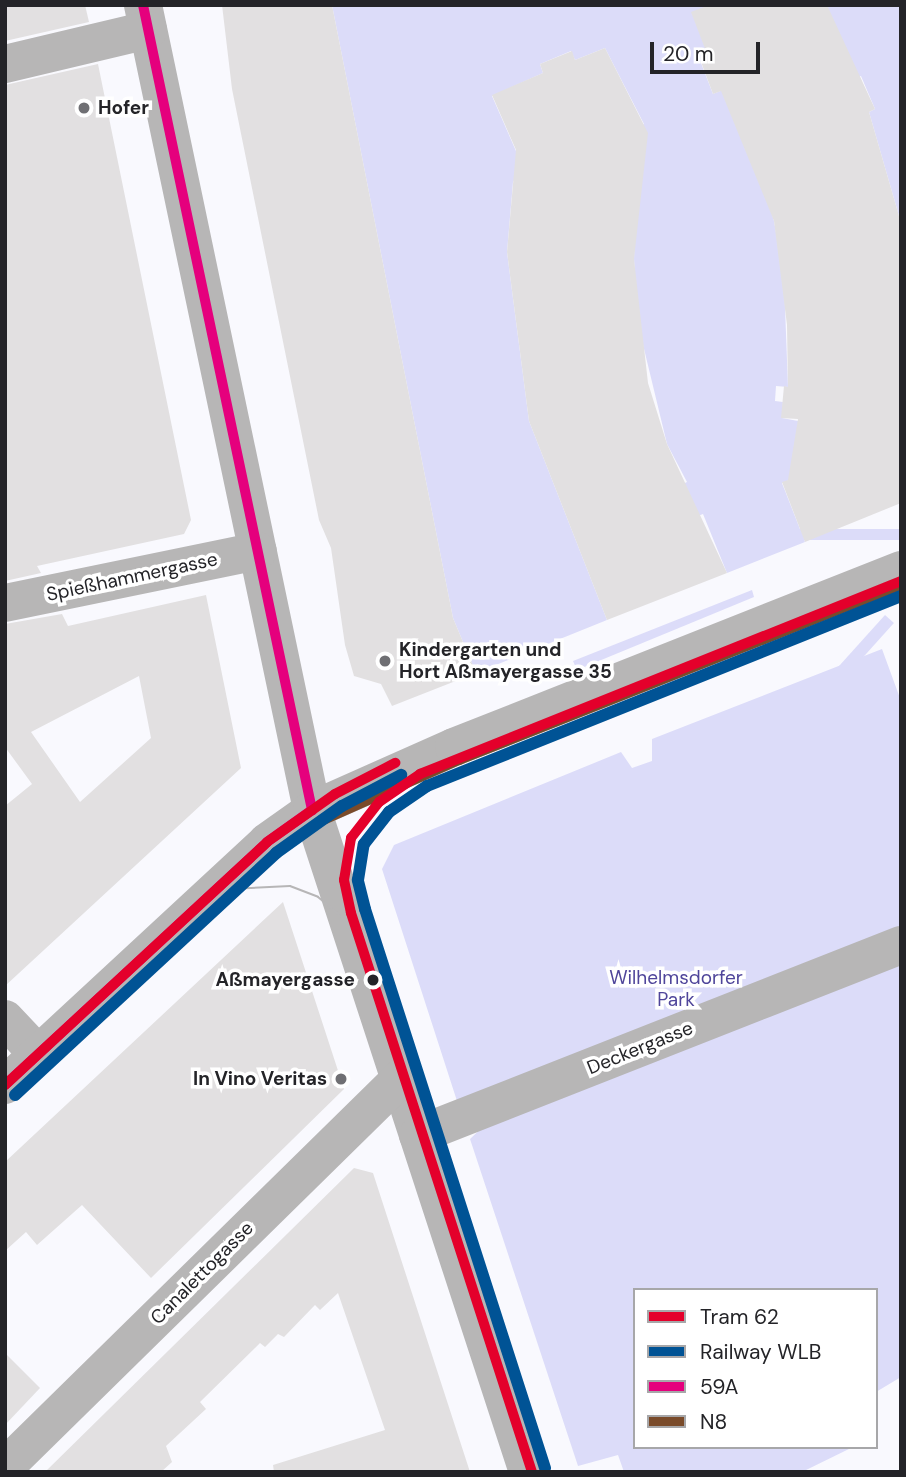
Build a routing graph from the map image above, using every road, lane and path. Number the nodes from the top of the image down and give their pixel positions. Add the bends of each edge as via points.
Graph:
1 (146, 18) edge
2 (5, 64) edge
3 (258, 551) junction
4 (901, 570) edge
5 (5, 603) edge
6 (312, 810) junction
7 (901, 945) edge
8 (5, 1019) edge
9 (38, 1054) junction
10 (400, 1079) junction
11 (5, 1085) edge
12 (418, 1135) junction
13 (5, 1467) edge
14 (528, 1472) edge

1 - 2 street
1 - 3 street
3 - 5 street, Spießhammergasse
3 - 6 street
4 - 6 street via 454,747
6 - 9 street via 267,842
6 - 10 street
7 - 12 street, Deckergasse
8 - 9 street
9 - 11 street
10 - 12 street
10 - 13 street, Canalettogasse
12 - 14 street

